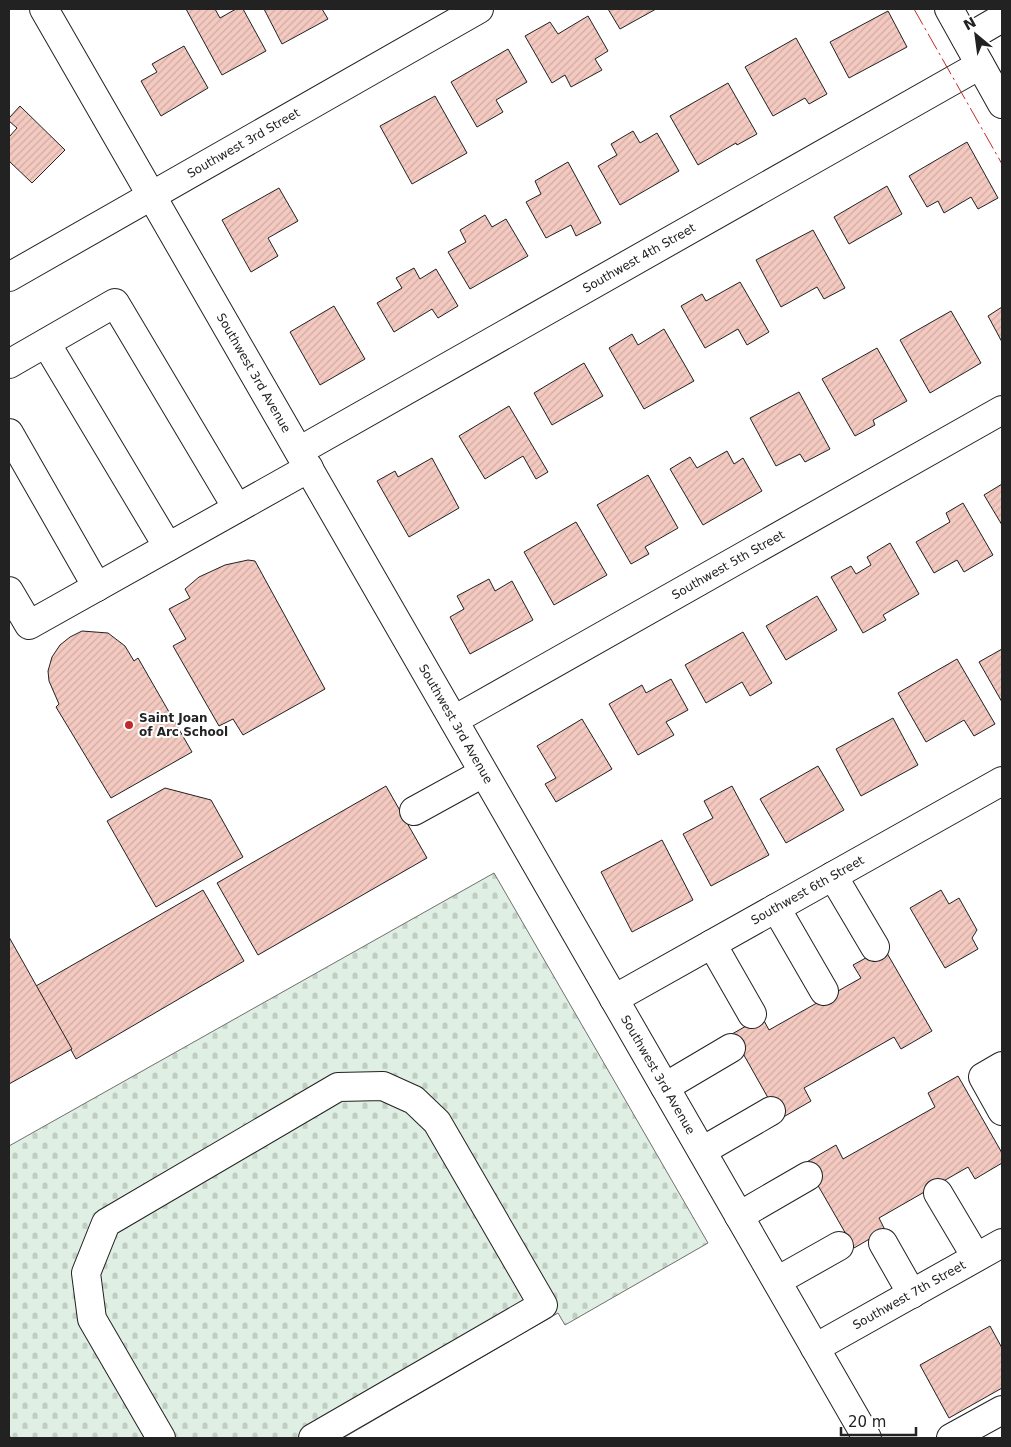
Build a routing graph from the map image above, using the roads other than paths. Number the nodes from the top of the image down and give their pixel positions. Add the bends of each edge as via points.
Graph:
1 (44, 9) edge
2 (479, 9) edge
3 (948, 9) edge
4 (1002, 18) edge
5 (966, 39) junction
6 (980, 65) junction
7 (1002, 104) edge
8 (152, 196) junction
9 (9, 277) edge
10 (46, 343) junction
11 (9, 364) edge
12 (1002, 410) edge
13 (9, 433) edge
14 (304, 459) junction
15 (237, 508) junction
16 (168, 547) junction
17 (97, 587) junction
18 (9, 591) edge
19 (19, 631) edge
20 (454, 720) junction
21 (483, 773) junction
22 (1002, 781) edge
23 (414, 811) dead end
24 (833, 876) junction
25 (776, 908) junction
26 (712, 944) junction
27 (875, 947) dead end
28 (824, 991) dead end
29 (614, 999) junction
30 (752, 1014) dead end
31 (731, 1048) dead end
32 (1002, 1066) edge
33 (665, 1087) junction
34 (771, 1111) dead end
35 (1002, 1111) edge
36 (702, 1151) junction
37 (808, 1176) dead end
38 (938, 1193) dead end
39 (739, 1216) junction
40 (882, 1243) dead end
41 (1002, 1243) edge
42 (839, 1246) dead end
43 (976, 1257) junction
44 (777, 1281) junction
45 (912, 1294) junction
46 (815, 1348) junction
47 (1002, 1410) edge
48 (161, 1438) edge
49 (314, 1438) edge
50 (867, 1438) edge
51 (951, 1438) edge

1 - 8 street, Southwest 3rd Avenue
2 - 8 street, Southwest 3rd Street
3 - 5 street
4 - 5 street
5 - 6 street
6 - 7 street
6 - 14 street, Southwest 4th Street
8 - 9 street, Southwest 3rd Street
8 - 14 street, Southwest 3rd Avenue
10 - 11 street
10 - 15 street via 115,303
10 - 16 street
12 - 20 street, Southwest 5th Street
13 - 17 street
14 - 15 street, Southwest 4th Street
14 - 20 street, Southwest 3rd Avenue
15 - 16 street, Southwest 4th Street
16 - 17 street, Southwest 4th Street
17 - 19 street, Southwest 4th Street
18 - 19 street
20 - 21 street, Southwest 3rd Avenue
21 - 23 street
21 - 29 street, Southwest 3rd Avenue
22 - 24 street, Southwest 6th Street
24 - 25 street, Southwest 6th Street
24 - 27 street
25 - 26 street, Southwest 6th Street
25 - 28 street
26 - 29 street, Southwest 6th Street
26 - 30 street
29 - 33 street, Southwest 3rd Avenue
31 - 33 street
32 - 35 street via 983,1077
33 - 36 street, Southwest 3rd Avenue
34 - 36 street
36 - 39 street, Southwest 3rd Avenue
37 - 39 street
38 - 43 street
39 - 44 street, Southwest 3rd Avenue
40 - 45 street
41 - 43 street, Southwest 7th Street
42 - 44 street
43 - 45 street, Southwest 7th Street
44 - 46 street, Southwest 3rd Avenue
45 - 46 street, Southwest 7th Street
46 - 50 street, Southwest 3rd Avenue
47 - 51 street
48 - 49 street via 92,1319 86,1273 106,1223 338,1087 383,1086 414,1100 437,1122 543,1305

